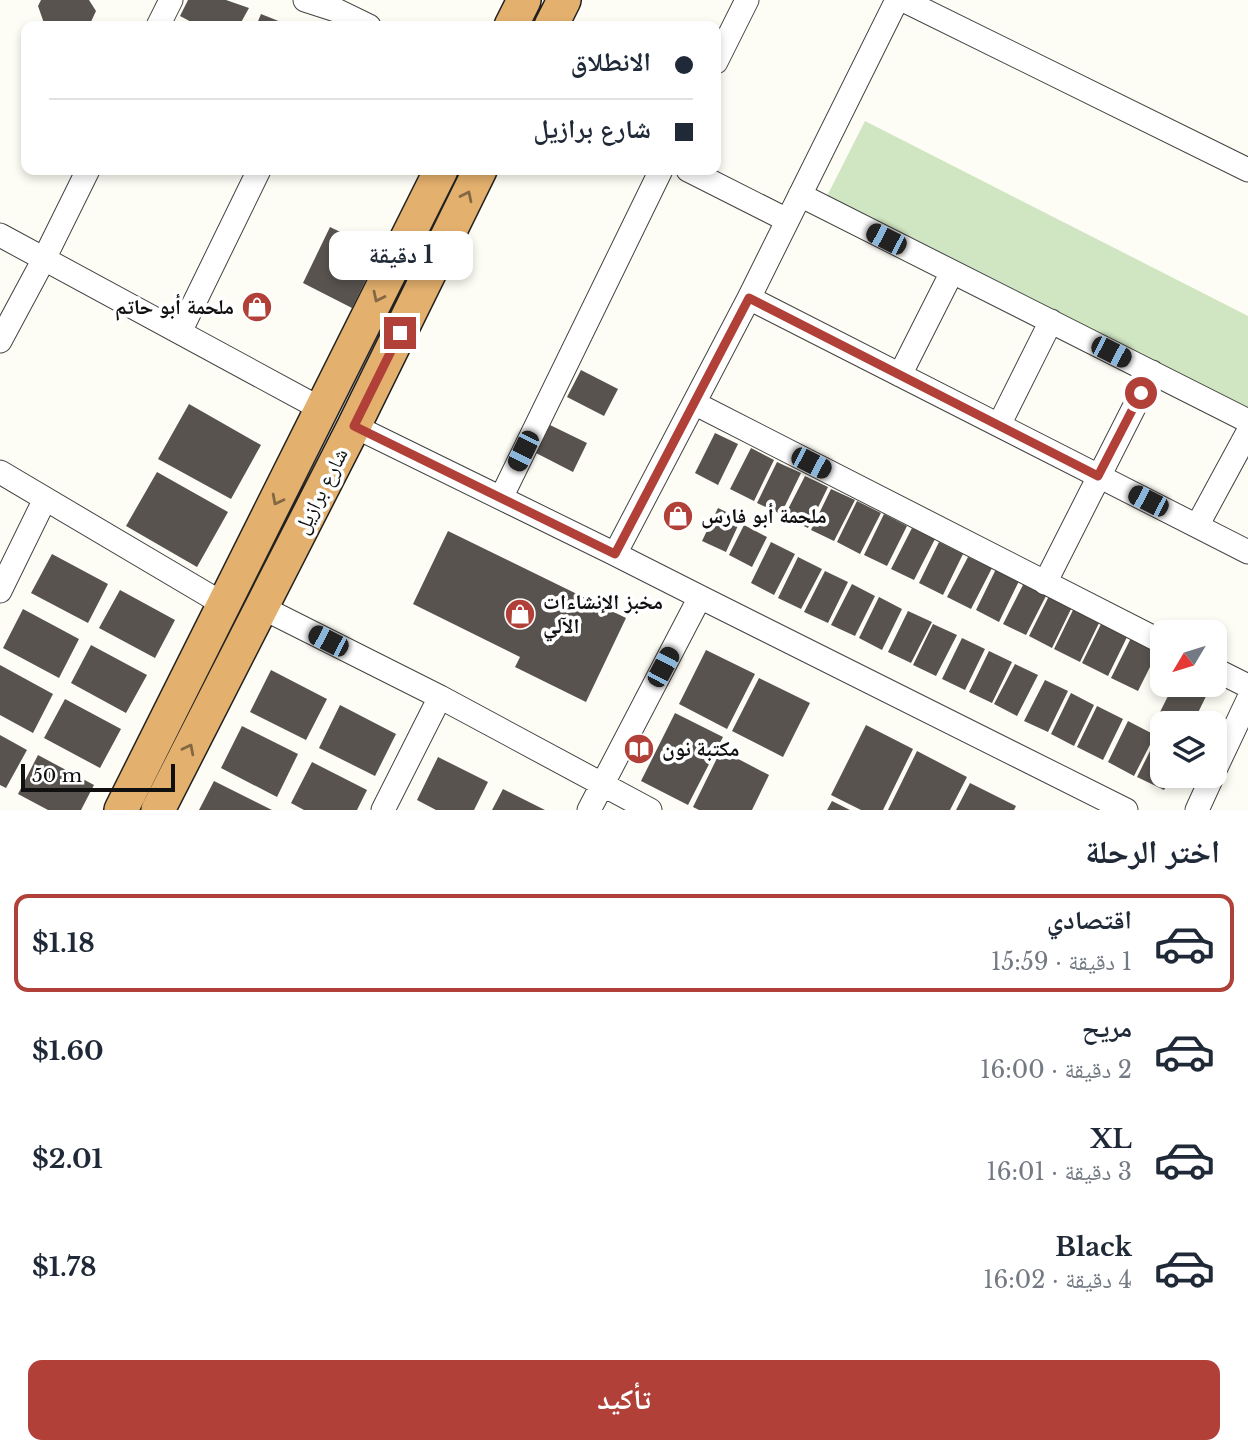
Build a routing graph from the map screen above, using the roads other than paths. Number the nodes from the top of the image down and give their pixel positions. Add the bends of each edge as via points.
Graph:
1 (171, 0) edge
2 (305, 0) edge
3 (524, 0) edge
4 (564, 0) edge
5 (747, 0) edge
6 (897, 0) edge
7 (903, 0) edge
8 (335, 12) edge
9 (160, 21) edge
10 (357, 21) edge
11 (514, 21) edge
12 (554, 21) edge
13 (721, 52) edge
14 (1248, 170) edge
15 (86, 175) edge
16 (256, 175) edge
17 (439, 175) edge
18 (478, 175) edge
19 (659, 175) edge
20 (698, 175) edge
21 (800, 195) junction
22 (787, 220) junction
23 (0, 235) edge
24 (44, 259) junction
25 (951, 272) junction
26 (749, 298) junction
27 (1051, 321) junction
28 (180, 332) junction
29 (0, 341) edge
30 (1152, 372) junction
31 (900, 375) junction
32 (694, 403) junction
33 (323, 410) junction
34 (1248, 421) edge
35 (999, 425) junction
36 (354, 426) junction
37 (1248, 432) edge
38 (0, 472) edge
39 (1098, 476) junction
40 (500, 498) junction
41 (45, 499) junction
42 (1197, 526) junction
43 (1248, 552) edge
44 (615, 554) junction
45 (1045, 583) junction
46 (0, 591) edge
47 (700, 597) junction
48 (225, 605) junction
49 (261, 607) junction
50 (1150, 636) edge
51 (1227, 676) edge
52 (1248, 686) edge
53 (440, 697) junction
54 (1248, 699) edge
55 (1227, 745) edge
56 (601, 784) junction
57 (1207, 788) edge
58 (121, 810) edge
59 (158, 810) edge
60 (383, 810) edge
61 (589, 810) edge
62 (650, 810) edge
63 (1126, 810) edge
64 (1197, 810) edge

1 - 9 street
2 - 8 street
3 - 11 highway
4 - 12 highway
5 - 13 street
6 - 21 street
7 - 14 street
8 - 10 street
15 - 24 street
16 - 28 street
17 -> 33 highway, شارع برازيل
36 -> 18 highway, شارع برازيل
19 - 40 street
20 - 22 street
21 - 22 street
21 - 25 street
22 - 26 street
23 - 24 street
24 - 28 street
24 - 29 street
25 - 27 street
25 - 31 street
26 - 31 street
26 - 32 street
27 - 30 street
27 - 35 street
28 - 33 street
30 - 34 street
30 - 39 street
31 - 35 street
32 - 44 street
32 - 45 street
33 -> 48 highway, شارع برازيل
35 - 39 street
36 - 40 street
36 - 49 highway, شارع برازيل
37 - 42 street
38 - 41 street
39 - 42 street
39 - 45 street
40 - 44 street
41 - 46 street
41 - 48 street
42 - 43 street
44 - 47 street
45 - 50 street
47 - 56 street
47 - 63 street
48 - 58 highway, شارع برازيل
49 - 53 street
59 -> 49 highway, شارع برازيل
51 - 52 street
53 - 56 street
53 - 60 street
54 - 55 street
56 - 61 street
56 - 62 street
57 - 64 street

